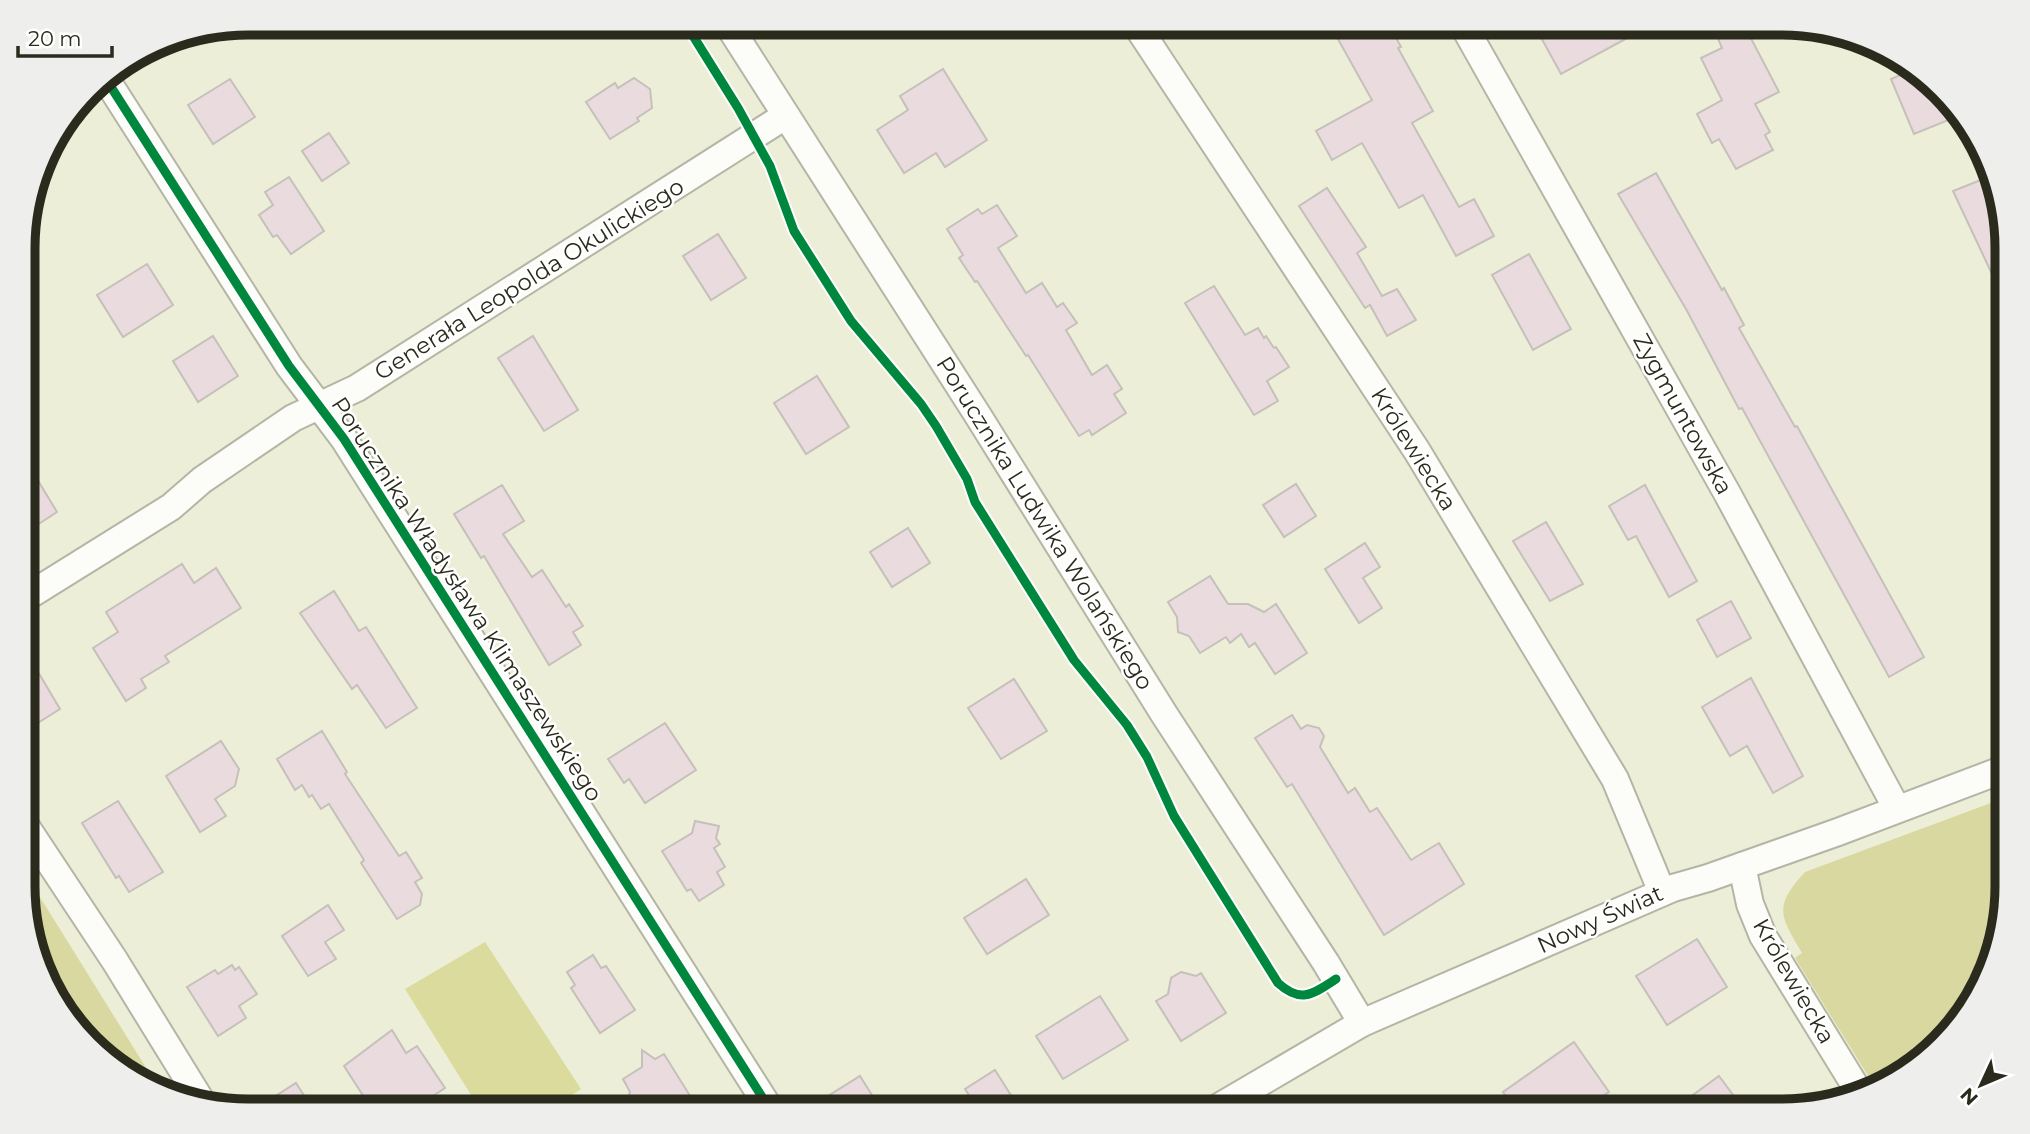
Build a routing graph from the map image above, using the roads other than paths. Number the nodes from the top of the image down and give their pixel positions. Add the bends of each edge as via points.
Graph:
1 (734, 35) edge
2 (1143, 35) edge
3 (1469, 35) edge
4 (110, 85) edge
5 (785, 116) junction
6 (319, 404) junction
7 (35, 592) edge
8 (1995, 772) edge
9 (1897, 809) junction
10 (35, 840) edge
11 (1742, 866) junction
12 (1662, 892) junction
13 (1362, 1023) junction
14 (1855, 1086) edge
15 (197, 1093) edge
16 (763, 1099) edge
17 (1232, 1099) edge

1 - 5 street, Porucznika Ludwika Wolańskiego
2 - 12 street, Królewiecka via 1417,451 1558,683 1615,779
3 - 9 street, Zygmuntowska via 1727,493
4 - 6 street, Porucznika Władysława Klimaszewskiego via 289,366
5 - 6 street, Generała Leopolda Okulickiego via 356,388
5 - 13 street, Porucznika Ludwika Wolańskiego
6 - 7 street, Generała Leopolda Okulickiego via 213,472 171,507
6 - 16 street, Porucznika Władysława Klimaszewskiego
8 - 9 street, Nowy Świat
9 - 11 street, Nowy Świat
10 - 15 street
11 - 12 street, Nowy Świat
11 - 14 street, Królewiecka via 1750,905 1763,936
12 - 13 street, Nowy Świat
13 - 17 street, Nowy Świat

